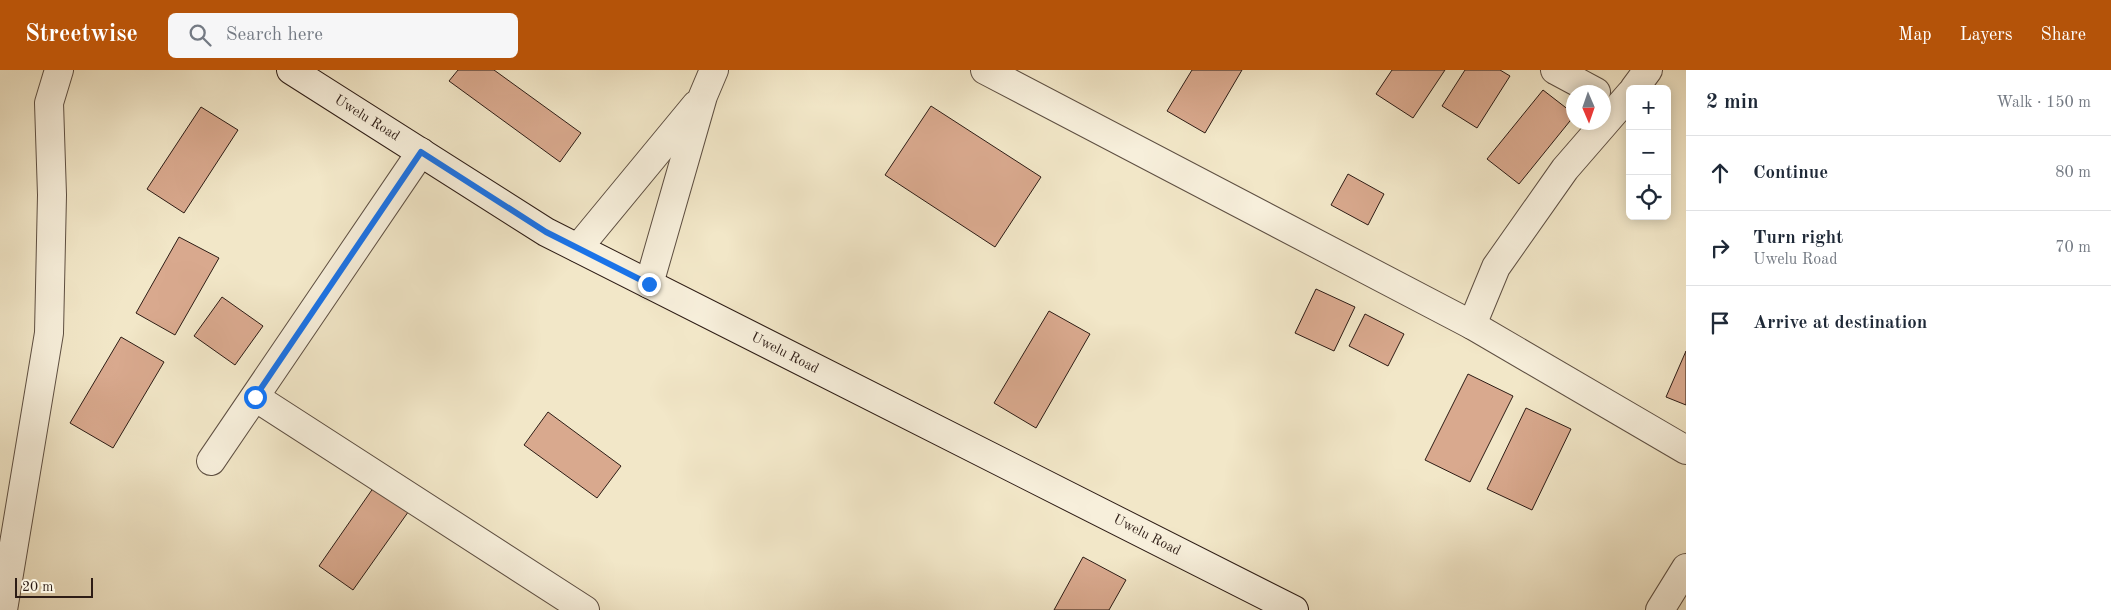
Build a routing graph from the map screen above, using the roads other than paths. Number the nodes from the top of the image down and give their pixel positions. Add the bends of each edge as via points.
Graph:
1 (59, 70) edge
2 (291, 70) edge
3 (714, 70) edge
4 (985, 70) edge
5 (1555, 70) edge
6 (1648, 70) edge
7 (1583, 85) edge
8 (703, 96) junction
9 (1622, 96) edge
10 (421, 152) junction
11 (578, 248) junction
12 (649, 284) junction
13 (1472, 325) junction
14 (255, 397) junction
15 (1686, 450) edge
16 (211, 461) dead end
17 (1686, 568) edge
18 (3, 610) edge
19 (585, 610) edge
20 (1294, 610) edge
21 (1660, 610) edge

1 - 18 street via 49,103 52,195 49,333
2 - 10 street, Uwelu Road
3 - 8 street
4 - 13 street
5 - 7 street
6 - 9 street
8 - 11 street
8 - 12 street
9 - 13 street via 1565,169 1496,267
10 - 11 street, Uwelu Road via 546,232
10 - 14 street
11 - 12 street, Uwelu Road
12 - 20 street, Uwelu Road
13 - 15 street
14 - 16 street
14 - 19 street
17 - 21 street

